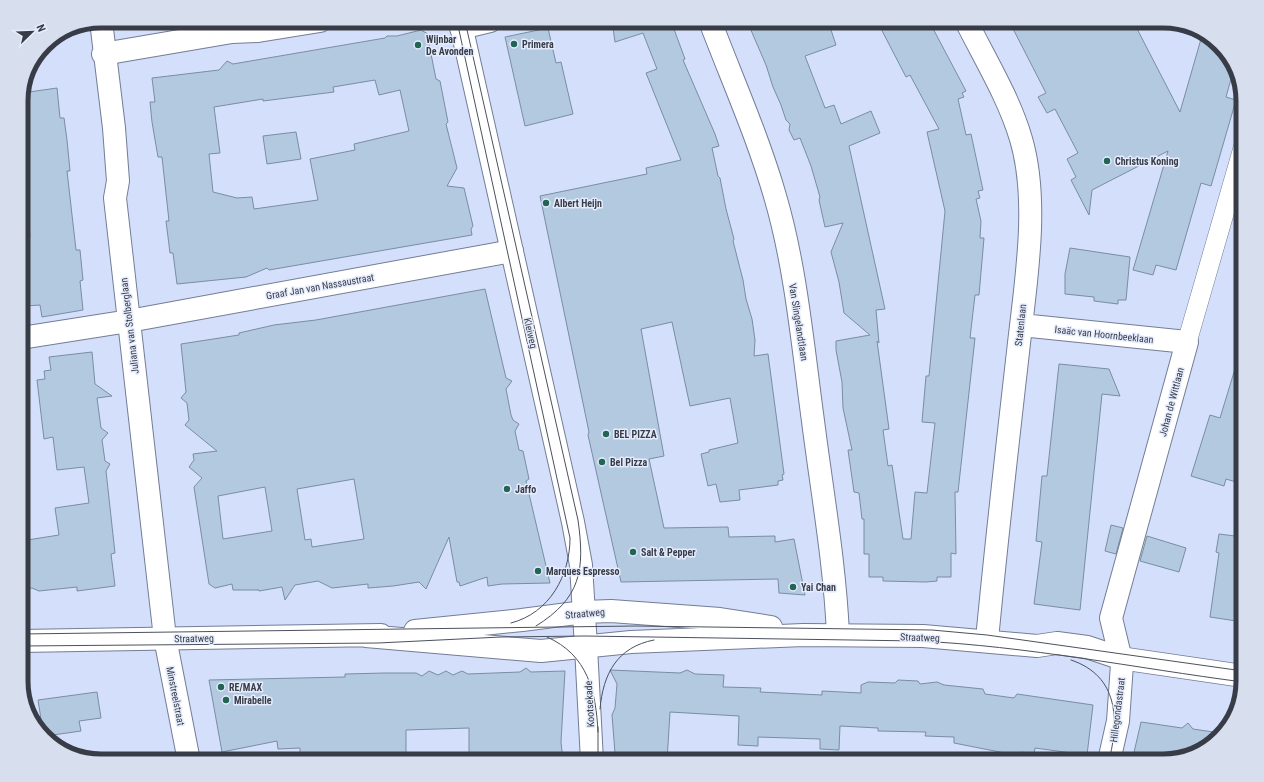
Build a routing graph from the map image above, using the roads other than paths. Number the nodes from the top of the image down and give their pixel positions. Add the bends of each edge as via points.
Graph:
1 (102, 28) edge
2 (277, 28) edge
3 (462, 28) edge
4 (713, 28) edge
5 (970, 28) edge
6 (104, 54) junction
7 (1236, 172) edge
8 (512, 251) junction
9 (129, 321) junction
10 (1021, 325) junction
11 (28, 337) edge
12 (1187, 342) junction
13 (584, 612) junction
14 (165, 635) junction
15 (803, 635) junction
16 (838, 635) junction
17 (366, 636) junction
18 (987, 640) junction
19 (28, 641) edge
20 (586, 647) junction
21 (1120, 658) junction
22 (1236, 675) edge
23 (188, 754) edge
24 (592, 754) edge
25 (1111, 754) edge

1 - 6 street, Juliana van Stolberglaan
2 - 6 street via 232,32
3 - 8 street, Kleiweg
4 - 16 street, Van Slingelandtlaan via 760,149 775,198 787,252 801,330 832,566
5 - 10 street, Statenlaan via 1008,104 1021,140 1029,180 1030,226
6 - 9 street, Juliana van Stolberglaan via 114,128 118,181 115,198
7 - 12 street, Johan de Wittlaan
8 - 9 street, Graaf Jan van Nassaustraat
8 - 13 street, Kleiweg via 573,522 581,565
9 - 11 street, Graaf Jan van Nassaustraat
9 - 14 street, Juliana van Stolberglaan
10 - 12 street, Isaäc van Hoornbeeklaan
10 - 18 street, Statenlaan
12 - 21 street, Johan de Wittlaan via 1111,618
13 - 15 street, Straatweg via 631,611 720,619 778,628
13 - 17 street, Straatweg
13 - 20 street, Kleiweg
14 - 17 street, Straatweg
14 - 19 street, Straatweg
14 - 23 street, Minstreelstraat
15 - 16 street, Straatweg
15 - 20 street, Straatweg via 631,642
16 - 18 street, Straatweg
17 - 20 street, Straatweg via 542,651
18 - 21 street, Straatweg via 1037,646 1055,653 1091,658
20 - 24 street, Kootsekade
21 - 22 street, Straatweg
21 - 25 street, Hillegondastraat via 1122,664 1118,721

